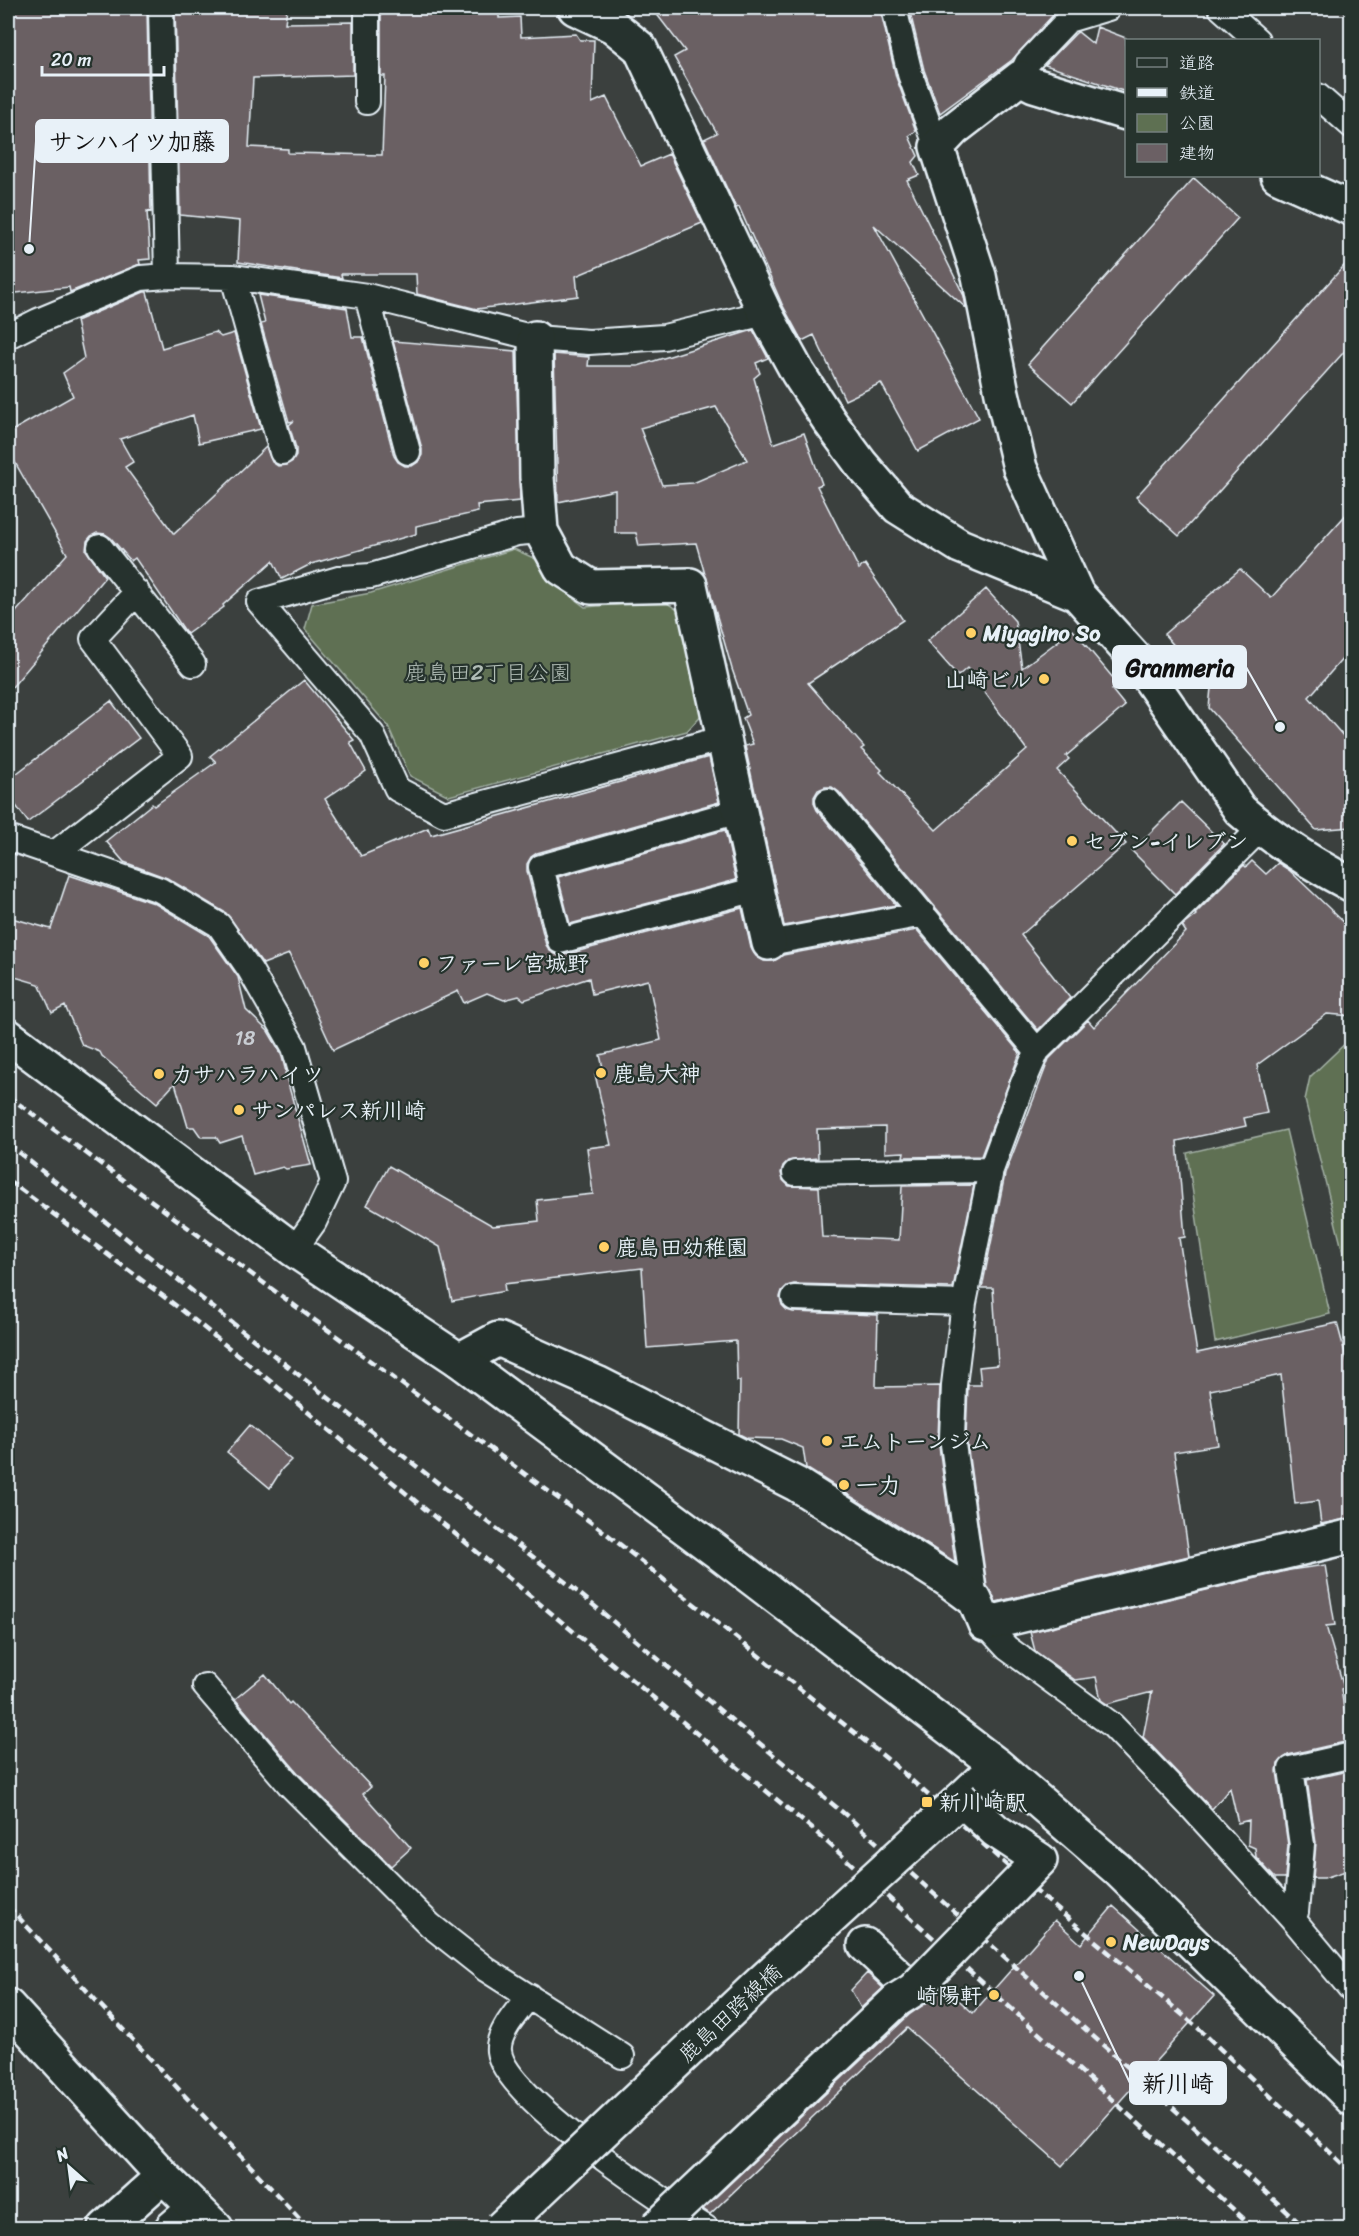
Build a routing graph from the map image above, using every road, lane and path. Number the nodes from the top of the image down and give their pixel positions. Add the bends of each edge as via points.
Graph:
1 (161, 8) edge
2 (367, 8) edge
3 (575, 8) edge
4 (894, 8) edge
5 (1108, 8) edge
6 (1221, 8) edge
7 (1256, 39) edge
8 (1020, 78) junction
9 (1320, 98) edge
10 (367, 102) dead end
11 (1125, 113) edge
12 (1352, 126) edge
13 (937, 147) junction
14 (1280, 177) edge
15 (1352, 209) edge
16 (167, 276) junction
17 (232, 277) junction
18 (367, 296) junction
19 (765, 314) junction
20 (8, 336) edge
21 (535, 338) junction
22 (282, 452) dead end
23 (408, 452) dead end
24 (542, 531) junction
25 (100, 547) dead end
26 (136, 592) junction
27 (1077, 594) junction
28 (193, 664) dead end
29 (724, 738) junction
30 (828, 801) dead end
31 (740, 811) junction
32 (1261, 828) junction
33 (8, 838) edge
34 (55, 853) junction
35 (1348, 877) edge
36 (757, 890) junction
37 (923, 914) junction
38 (769, 943) joint
39 (8, 1035) edge
40 (1037, 1051) junction
41 (991, 1170) junction
42 (795, 1173) dead end
43 (294, 1250) junction
44 (794, 1298) dead end
45 (964, 1303) junction
46 (470, 1369) junction
47 (1352, 1536) edge
48 (980, 1612) junction
49 (205, 1686) dead end
50 (1352, 1755) edge
51 (998, 1765) junction
52 (961, 1799) junction
53 (1292, 1918) junction
54 (866, 1946) dead end
55 (912, 1990) junction
56 (1352, 1990) edge
57 (529, 1996) junction
58 (8, 2006) edge
59 (622, 2056) dead end
60 (1352, 2099) edge
61 (164, 2176) junction
62 (194, 2222) edge
63 (105, 2229) edge
64 (501, 2229) edge
65 (656, 2229) edge
66 (706, 2229) edge

1 - 16 lane
2 - 10 lane
3 - 19 street via 613,26 640,48
4 - 13 lane via 910,74
5 - 8 lane via 1068,20 1027,63
6 - 7 lane
8 - 11 street
8 - 13 street
9 - 12 lane
13 - 27 street via 979,276 1020,468
14 - 15 street
16 - 17 lane
16 - 20 lane via 141,278
17 - 18 lane
17 - 22 lane
18 - 21 lane
18 - 23 lane
19 - 21 lane via 664,337 589,342
19 - 27 street via 830,422 898,507 960,546
21 - 24 street via 537,477
24 - 29 street via 561,568 591,588 690,585
24 - 29 lane via 517,533 371,576 342,578 259,602 372,734 397,789 444,814
25 - 26 lane
26 - 28 lane
26 - 34 lane via 93,639 180,756
27 - 32 street via 1136,659 1240,810
29 - 31 street
30 - 37 lane
31 - 36 street
31 - 36 lane via 541,867 560,941
32 - 35 street
32 - 40 lane
33 - 34 lane
34 - 43 lane via 160,890 219,925 250,970 294,1047 333,1182 314,1222
36 - 38 street
37 - 38 lane
37 - 40 lane
39 - 43 street
40 - 41 lane
41 - 42 lane
41 - 45 lane
43 - 46 street
44 - 45 lane
45 - 48 lane via 952,1437
46 - 48 street via 498,1339 597,1383 796,1484 948,1580
46 - 51 street
47 - 48 street
48 - 53 lane via 1006,1648 1112,1725
49 - 57 lane via 289,1784 421,1917 487,1971
50 - 53 lane via 1291,1769 1302,1845 1296,1912
51 - 52 street, 鹿島田跨線橋
51 - 60 street via 1117,1869
52 - 55 street, bridge via 996,1831 1040,1860
52 - 64 street, 鹿島田跨線橋, bridge
53 - 56 lane
54 - 55 street
55 - 65 street, bridge
57 - 59 lane
57 - 66 lane via 501,2036 499,2052 509,2074 534,2101 614,2168
58 - 61 street
61 - 62 street
61 - 63 street

